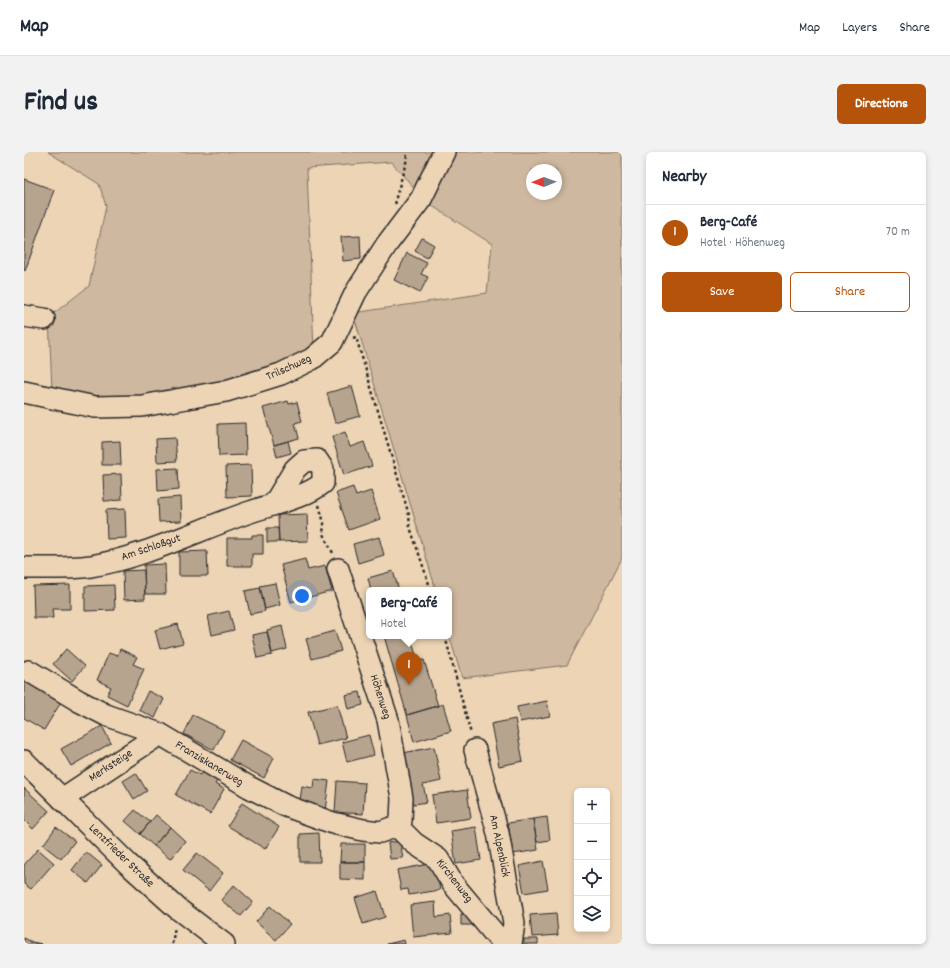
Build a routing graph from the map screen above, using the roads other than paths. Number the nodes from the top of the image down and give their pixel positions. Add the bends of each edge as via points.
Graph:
1 (444, 152) edge
2 (24, 392) edge
3 (274, 504) junction
4 (24, 568) edge
5 (338, 569) road end
6 (29, 670) dead end
7 (160, 734) junction
8 (475, 750) road end
9 (24, 761) edge
10 (62, 798) junction
11 (397, 826) junction
12 (224, 944) edge
13 (503, 944) edge
14 (511, 944) edge

1 - 2 street, Trilschweg via 421,199 356,292 332,342 312,359 281,374 226,391 142,406 95,407
3 - 3 street, Am Schloßgut via 315,489 323,483 323,469 317,460 304,461 295,469
3 - 4 street, Am Schloßgut via 133,556 90,566
5 - 11 street, Höhenweg via 388,720 402,798 401,821
6 - 7 street, Franziskanerweg via 106,715
7 - 10 street, Merksteige
7 - 11 street, Franziskanerweg via 286,806 333,823 362,830 380,832
8 - 14 street, Am Alpenblick via 498,833 514,923
9 - 10 street, Lenzfrieder Straße
10 - 12 street, Lenzfrieder Straße via 128,864 178,909
11 - 13 street, Kirchenweg via 414,843 438,859 454,884

